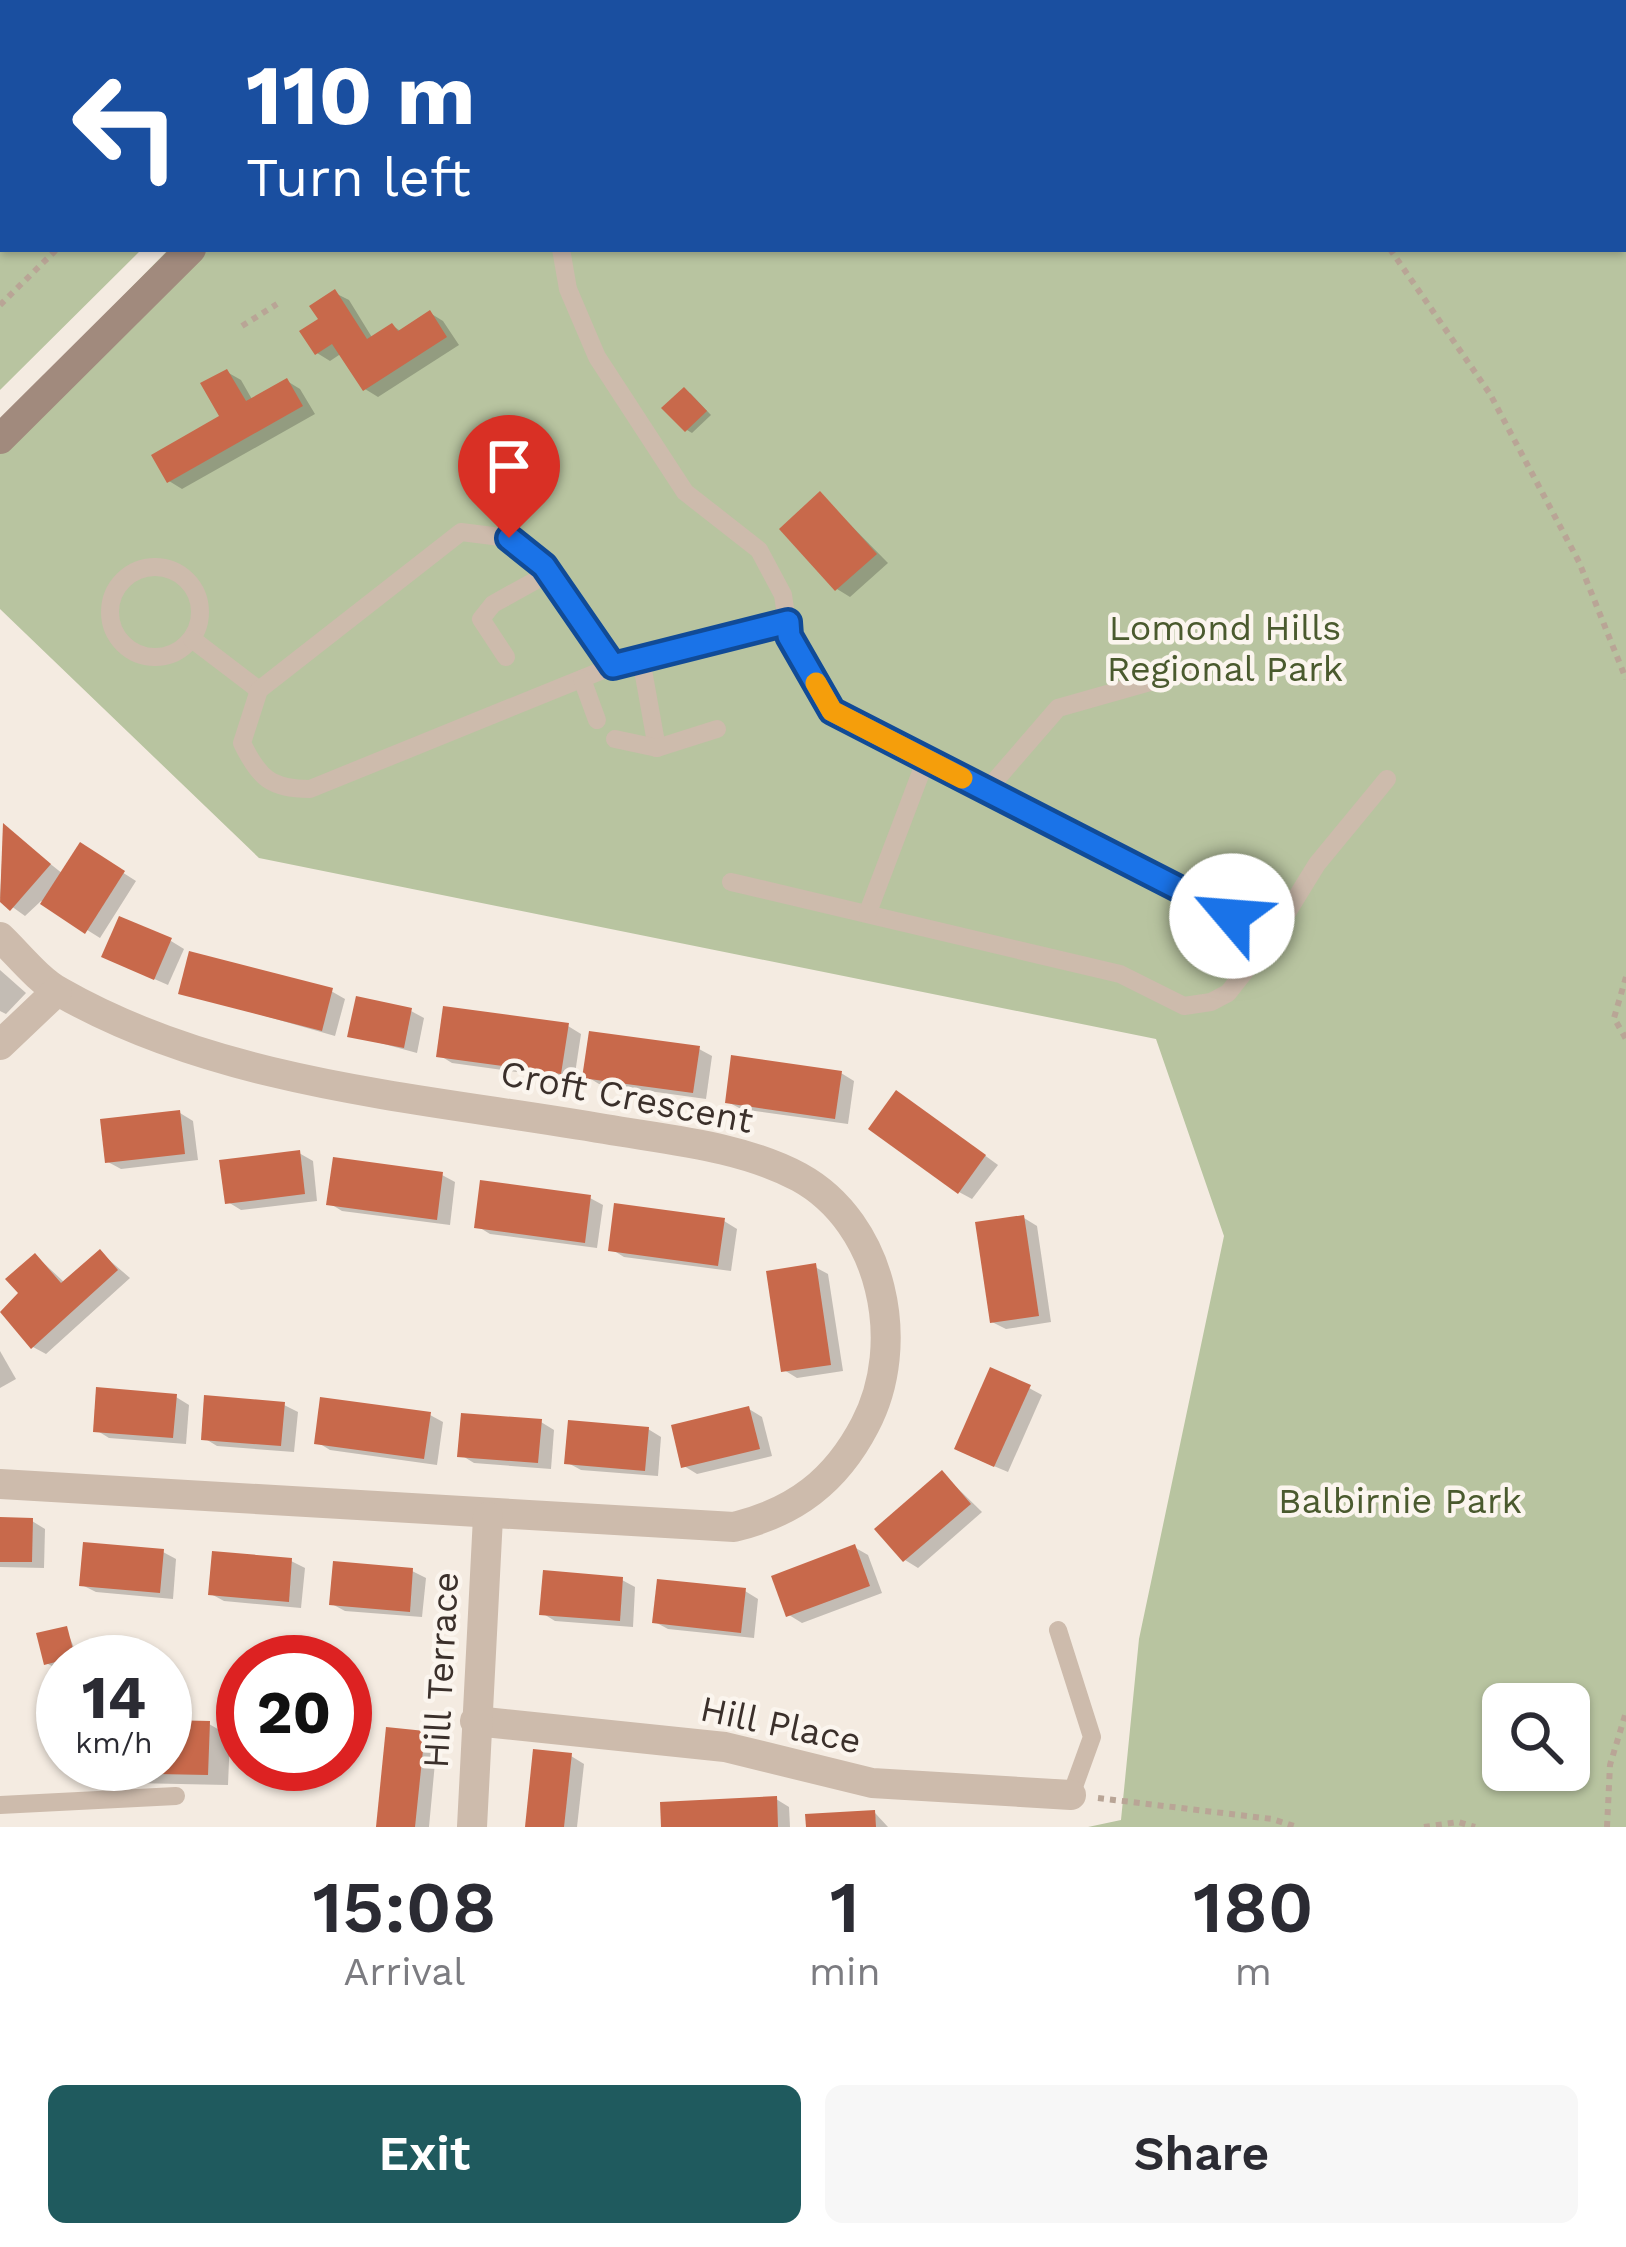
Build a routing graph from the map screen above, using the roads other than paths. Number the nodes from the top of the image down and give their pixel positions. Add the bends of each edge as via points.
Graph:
1 (188, 252) edge
2 (562, 252) edge
3 (0, 439) edge
4 (549, 573) junction
5 (788, 622) junction
6 (192, 638) junction
7 (506, 657) dead end
8 (641, 659) junction
9 (613, 666) junction
10 (1185, 672) dead end
11 (581, 679) junction
12 (259, 690) junction
13 (597, 720) dead end
14 (717, 729) dead end
15 (615, 739) dead end
16 (657, 748) junction
17 (926, 759) junction
18 (1388, 779) dead end
19 (987, 790) junction
20 (731, 882) dead end
21 (868, 912) junction
22 (0, 937) edge
23 (1272, 937) junction
24 (57, 991) junction
25 (0, 1045) edge
26 (0, 1484) edge
27 (488, 1516) junction
28 (1058, 1630) dead end
29 (475, 1721) junction
30 (1071, 1795) joint
31 (176, 1796) dead end
32 (0, 1805) edge
33 (472, 1827) edge

1 - 3 main road
2 - 5 lane via 597,357 685,492 758,550
4 - 7 lane via 481,619
4 - 9 lane
4 - 12 lane via 509,538 461,532
5 - 8 lane
5 - 17 lane via 832,711
6 - 6 lane via 168,656 125,646 110,604 124,578 151,566 180,573 201,610
6 - 12 lane
8 - 9 lane
8 - 16 lane
9 - 11 lane
10 - 19 lane via 1058,708
11 - 12 lane via 310,789 280,789 258,775 242,743
11 - 13 lane
14 - 16 lane
15 - 16 lane
17 - 19 lane
17 - 21 lane
18 - 23 lane via 1317,864
19 - 23 lane
20 - 21 lane
21 - 23 lane via 1120,974 1184,1006 1228,993
22 - 24 street
24 - 25 street
24 - 27 street, Croft Crescent via 183,1045 271,1069 772,1164 820,1191 853,1228 887,1328 883,1381 856,1442 799,1503 734,1527
26 - 27 street, Croft Crescent
27 - 29 street, Hill Terrace
28 - 30 lane via 1092,1737
29 - 30 street, Hill Place via 725,1747 872,1783
29 - 33 street, Hill Terrace
31 - 32 lane

